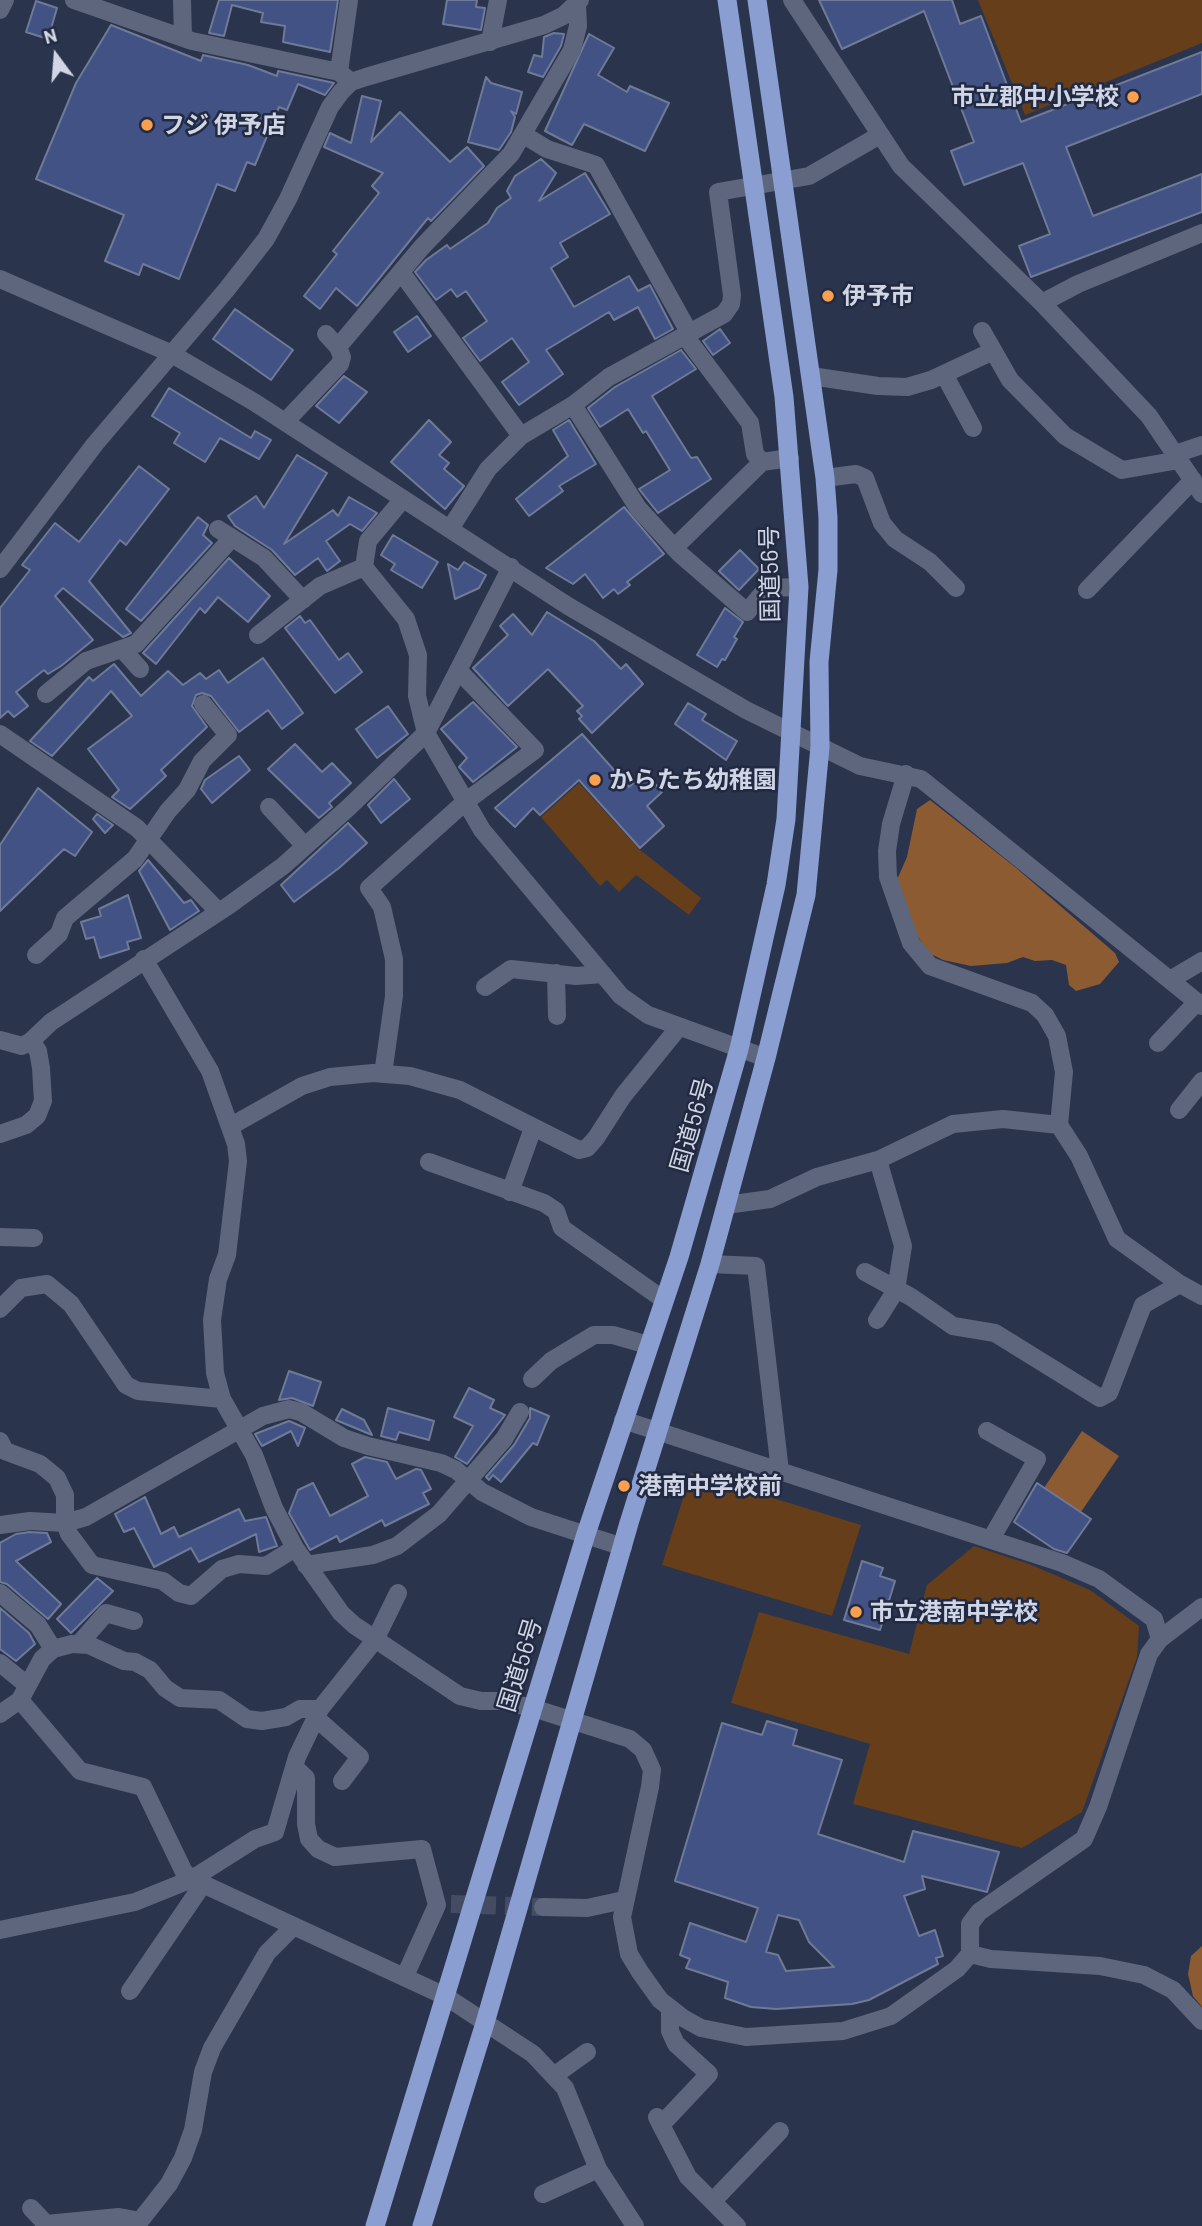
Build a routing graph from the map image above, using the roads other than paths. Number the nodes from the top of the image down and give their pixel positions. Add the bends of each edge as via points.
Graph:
1 (5, 0) edge
2 (74, 0) edge
3 (182, 0) edge
4 (349, 0) edge
5 (498, 0) edge
6 (727, 0) edge
7 (757, 0) edge
8 (792, 0) edge
9 (578, 2) edge
10 (0, 10) edge
11 (183, 38) junction
12 (490, 42) junction
13 (345, 77) junction
14 (524, 135) junction
15 (880, 135) junction
16 (783, 183) junction
17 (753, 187) junction
18 (1202, 233) edge
19 (401, 272) junction
20 (0, 279) edge
21 (1042, 303) junction
22 (982, 331) dead end
23 (687, 335) junction
24 (991, 352) junction
25 (170, 353) junction
26 (944, 374) junction
27 (811, 376) junction
28 (573, 405) junction
29 (285, 422) junction
30 (973, 428) dead end
31 (521, 436) junction
32 (1202, 445) edge
33 (1177, 457) junction
34 (790, 458) junction
35 (762, 462) junction
36 (825, 478) junction
37 (1197, 487) edge
38 (403, 499) junction
39 (450, 529) junction
40 (674, 548) junction
41 (364, 567) junction
42 (511, 568) junction
43 (0, 569) edge
44 (799, 587) junction
45 (956, 587) dead end
46 (1087, 590) dead end
47 (303, 600) junction
48 (258, 635) dead end
49 (122, 649) junction
50 (140, 669) dead end
51 (459, 671) junction
52 (46, 694) dead end
53 (203, 704) dead end
54 (792, 732) junction
55 (426, 733) junction
56 (0, 734) edge
57 (820, 747) junction
58 (906, 774) junction
59 (465, 803) junction
60 (269, 807) dead end
61 (149, 839) junction
62 (305, 846) junction
63 (219, 912) junction
64 (36, 955) dead end
65 (144, 958) junction
66 (1202, 961) edge
67 (556, 973) junction
68 (603, 974) junction
69 (1170, 980) junction
70 (485, 987) dead end
71 (1199, 1004) edge
72 (557, 1016) dead end
73 (679, 1027) junction
74 (0, 1040) edge
75 (31, 1041) junction
76 (1158, 1043) dead end
77 (739, 1049) junction
78 (766, 1058) junction
79 (383, 1074) junction
80 (1202, 1082) edge
81 (1179, 1110) dead end
82 (1059, 1125) junction
83 (231, 1126) junction
84 (533, 1128) junction
85 (0, 1134) edge
86 (878, 1160) junction
87 (429, 1162) dead end
88 (510, 1192) junction
89 (726, 1205) junction
90 (0, 1237) edge
91 (34, 1238) dead end
92 (710, 1264) junction
93 (865, 1272) dead end
94 (1195, 1288) edge
95 (896, 1290) junction
96 (664, 1300) junction
97 (0, 1309) edge
98 (877, 1321) dead end
99 (648, 1345) junction
100 (533, 1379) dead end
101 (222, 1399) junction
102 (520, 1412) dead end
103 (623, 1420) junction
104 (240, 1431) junction
105 (988, 1431) dead end
106 (658, 1432) junction
107 (0, 1441) edge
108 (780, 1471) junction
109 (469, 1481) junction
110 (65, 1523) junction
111 (0, 1525) edge
112 (586, 1534) junction
113 (991, 1539) junction
114 (623, 1547) junction
115 (295, 1548) junction
116 (306, 1565) junction
117 (0, 1593) edge
118 (398, 1593) dead end
119 (1202, 1607) edge
120 (134, 1621) dead end
121 (1160, 1639) junction
122 (375, 1640) junction
123 (79, 1644) junction
124 (53, 1649) junction
125 (0, 1663) edge
126 (23, 1692) junction
127 (533, 1708) junction
128 (0, 1714) edge
129 (318, 1714) junction
130 (573, 1721) junction
131 (294, 1767) junction
132 (342, 1781) dead end
133 (198, 1881) junction
134 (624, 1900) junction
135 (543, 1907) tunnel mouth
136 (293, 1927) junction
137 (0, 1930) edge
138 (971, 1954) junction
139 (405, 1976) junction
140 (130, 1991) dead end
141 (445, 1996) junction
142 (670, 2010) junction
143 (1202, 2021) edge
144 (485, 2023) junction
145 (587, 2052) dead end
146 (555, 2075) junction
147 (780, 2131) dead end
148 (598, 2169) junction
149 (543, 2194) dead end
150 (713, 2201) junction
151 (32, 2208) dead end
152 (138, 2224) edge
153 (375, 2226) edge
154 (422, 2226) edge
155 (635, 2226) edge
156 (737, 2226) edge

1 - 10 street
2 - 11 street
3 - 11 street
4 - 13 street
5 - 12 street
6 - 17 highway, 国道56号
7 - 16 highway
8 - 15 street
9 - 12 street via 544,25
9 - 14 street via 572,50
11 - 13 street
12 - 13 street
13 - 25 street via 266,239
14 - 19 street via 512,154
14 - 23 street via 547,149 596,165
15 - 16 street via 809,176
15 - 21 street via 901,166
16 - 17 street
16 - 27 highway
17 - 23 street via 718,192 731,304 724,314
17 - 34 highway, 国道56号
18 - 21 street
19 - 29 street via 332,341 342,357 340,364
19 - 31 street
20 - 25 street
21 - 33 street via 1149,416
22 - 24 street
23 - 28 street via 609,377
23 - 35 street via 750,423 755,454
24 - 26 street
24 - 33 street via 1010,380 1065,436 1122,470
25 - 29 street
25 - 43 street
26 - 27 street via 907,387
26 - 30 street
27 - 36 highway
28 - 31 street
28 - 40 street via 638,508
29 - 38 street
31 - 39 street via 488,469
32 - 33 street
33 - 37 street
34 - 35 street
34 - 44 highway, 国道56号
35 - 40 street
36 - 45 street via 856,474 865,478 882,523 895,539 930,562
36 - 57 highway via 828,570 819,662
37 - 46 street
38 - 39 street
38 - 41 street via 368,541
39 - 42 street
40 - 44 street via 747,612 767,588
41 - 47 street via 320,586
41 - 55 street via 406,620 418,655 417,696
42 - 51 street
42 - 54 street via 568,606
44 - 54 highway, 国道56号
47 - 48 street
47 - 49 street via 264,558 225,533 136,644
49 - 50 street
49 - 52 street via 86,661
51 - 55 street
51 - 59 street via 535,750
53 - 61 street via 228,735 202,761 187,790
54 - 57 street
54 - 77 highway, 国道56号 via 776,885
55 - 59 street
55 - 62 street
56 - 61 street
57 - 58 street via 860,766
57 - 78 highway via 806,895
58 - 69 street via 921,779
58 - 82 street via 887,851 888,877 911,943 930,965 1032,1003 1045,1015 1057,1036 1064,1072
59 - 68 street via 508,863
59 - 79 street via 369,888 382,907 394,959 394,996
60 - 62 street
61 - 63 street
61 - 64 street via 135,859 65,918 59,934
62 - 63 street
63 - 65 street
65 - 75 street via 38,1031
65 - 83 street via 210,1071
66 - 69 street
67 - 68 street
67 - 70 street via 511,969
67 - 72 street
68 - 73 street via 621,996
69 - 71 street
71 - 76 street
73 - 77 street
73 - 84 street via 587,1147 579,1150
74 - 75 street via 22,1046
75 - 85 street via 38,1051 43,1101 37,1116 26,1125
77 - 78 street
77 - 96 highway, 国道56号
78 - 89 highway
79 - 83 street via 330,1077 302,1086
79 - 84 street via 410,1076 460,1090
80 - 81 street
82 - 86 street via 1003,1119 953,1124
82 - 94 street via 1079,1156 1117,1238
83 - 101 street via 238,1161 227,1255 212,1320 215,1373
84 - 88 street
86 - 89 street via 817,1177 771,1199
86 - 95 street via 902,1235
87 - 88 street
88 - 96 street via 556,1211 562,1228
89 - 92 highway
90 - 91 street
92 - 106 highway
92 - 108 street via 756,1266
93 - 95 street
94 - 95 street via 1143,1304 1109,1393 1100,1398 995,1333 954,1326
95 - 98 street
96 - 99 highway, 国道56号
97 - 101 street via 21,1288 47,1284 71,1304 126,1385 138,1391
99 - 100 street via 594,1335
99 - 103 highway, 国道56号
101 - 104 street
102 - 109 street via 504,1440
103 - 106 street
103 - 112 highway, 国道56号
104 - 109 street via 263,1416 289,1409 344,1438 442,1463
104 - 110 street via 128,1495
104 - 115 street
105 - 113 street via 1037,1459
106 - 108 street
106 - 114 highway
107 - 110 street via 5,1451 40,1464 57,1478 65,1495
108 - 113 street
109 - 112 street via 531,1517
109 - 116 street via 439,1514 397,1546 373,1555
110 - 111 street
110 - 115 street via 92,1565 163,1581 191,1596 222,1569 239,1564 266,1566
112 - 114 street
112 - 127 highway, 国道56号
113 - 121 street via 1100,1579 1154,1619
114 - 130 highway
115 - 116 street
116 - 122 street via 341,1613
117 - 124 street via 38,1625
118 - 122 street
119 - 121 street
120 - 123 street via 106,1613
121 - 138 street via 1149,1654 1084,1839 979,1912 970,1924
122 - 127 street via 460,1696
122 - 129 street
123 - 124 street
123 - 129 street via 150,1670 180,1698 219,1700 247,1719 286,1717 300,1709
124 - 126 street via 33,1671
125 - 126 street
126 - 128 street
126 - 133 street via 79,1771 143,1787 184,1872
127 - 130 street
127 - 141 highway, 国道56号
129 - 131 street
129 - 132 street via 360,1757
130 - 134 street via 630,1739 643,1750 652,1770
130 - 144 highway
131 - 133 street via 275,1832 255,1839
131 - 139 street via 306,1778 306,1824 309,1839 318,1849 335,1857 422,1849 444,1905
133 - 136 street
133 - 137 street via 135,1902
133 - 140 street
134 - 135 street via 587,1908
134 - 142 street via 622,1917 629,1954
136 - 139 street
136 - 152 street via 267,1953 212,2048 183,2158
138 - 142 street via 891,2016 843,2031 746,2037 701,2028
138 - 143 street via 1100,1966 1144,1975 1173,1990
139 - 141 street
141 - 144 street
141 - 153 highway, 国道56号
142 - 150 street via 670,2031 676,2044 709,2074 659,2121 688,2177
144 - 146 street via 513,2038
144 - 154 highway
145 - 146 street
146 - 148 street via 565,2088
147 - 150 street
148 - 149 street
148 - 155 street
150 - 156 street
151 - 152 street via 46,2224 119,2217

